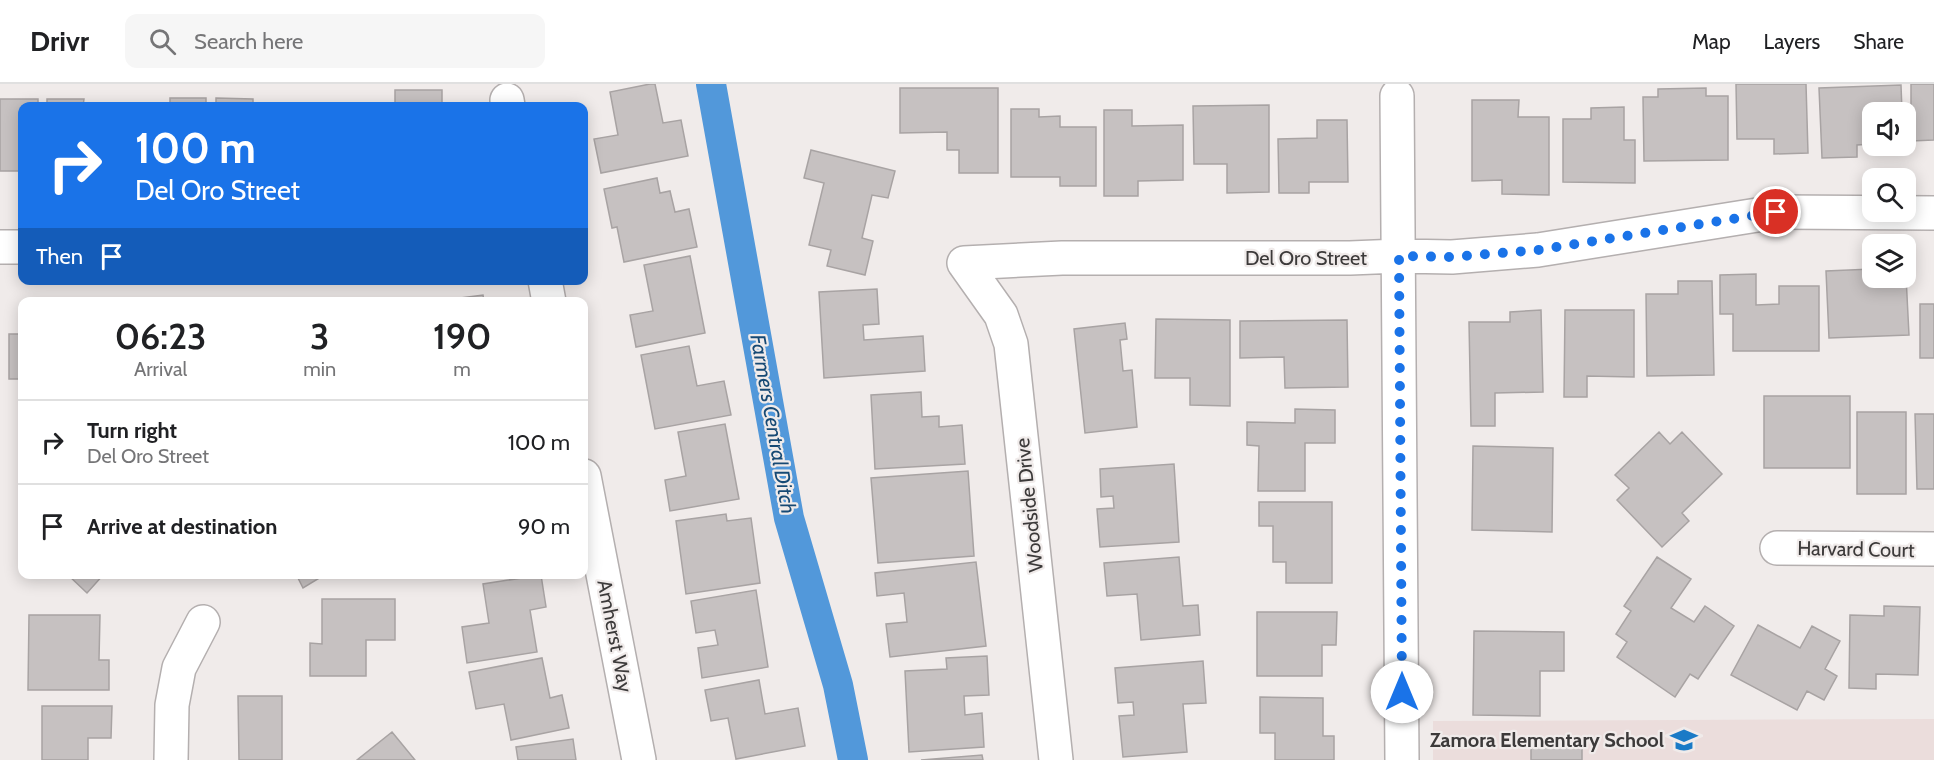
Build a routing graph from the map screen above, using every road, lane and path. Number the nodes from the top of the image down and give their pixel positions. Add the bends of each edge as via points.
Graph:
1 (1397, 96) dead end
2 (1934, 213) edge
3 (0, 247) edge
4 (18, 247) edge
5 (1399, 256) junction
6 (964, 263) joint
7 (588, 497) edge
8 (1777, 548) dead end
9 (1934, 549) edge
10 (203, 622) dead end
11 (171, 760) edge
12 (639, 760) edge
13 (1056, 760) edge
14 (1402, 760) edge

1 - 5 street
2 - 5 street, Del Oro Street via 1776,212 1538,250 1452,257
3 - 4 street
5 - 6 street, Del Oro Street via 1062,258
5 - 14 street
6 - 13 street, Woodside Drive via 1001,315 1011,344
7 - 12 street, Amherst Way
8 - 9 street, Harvard Court
10 - 11 street via 179,668 172,705

